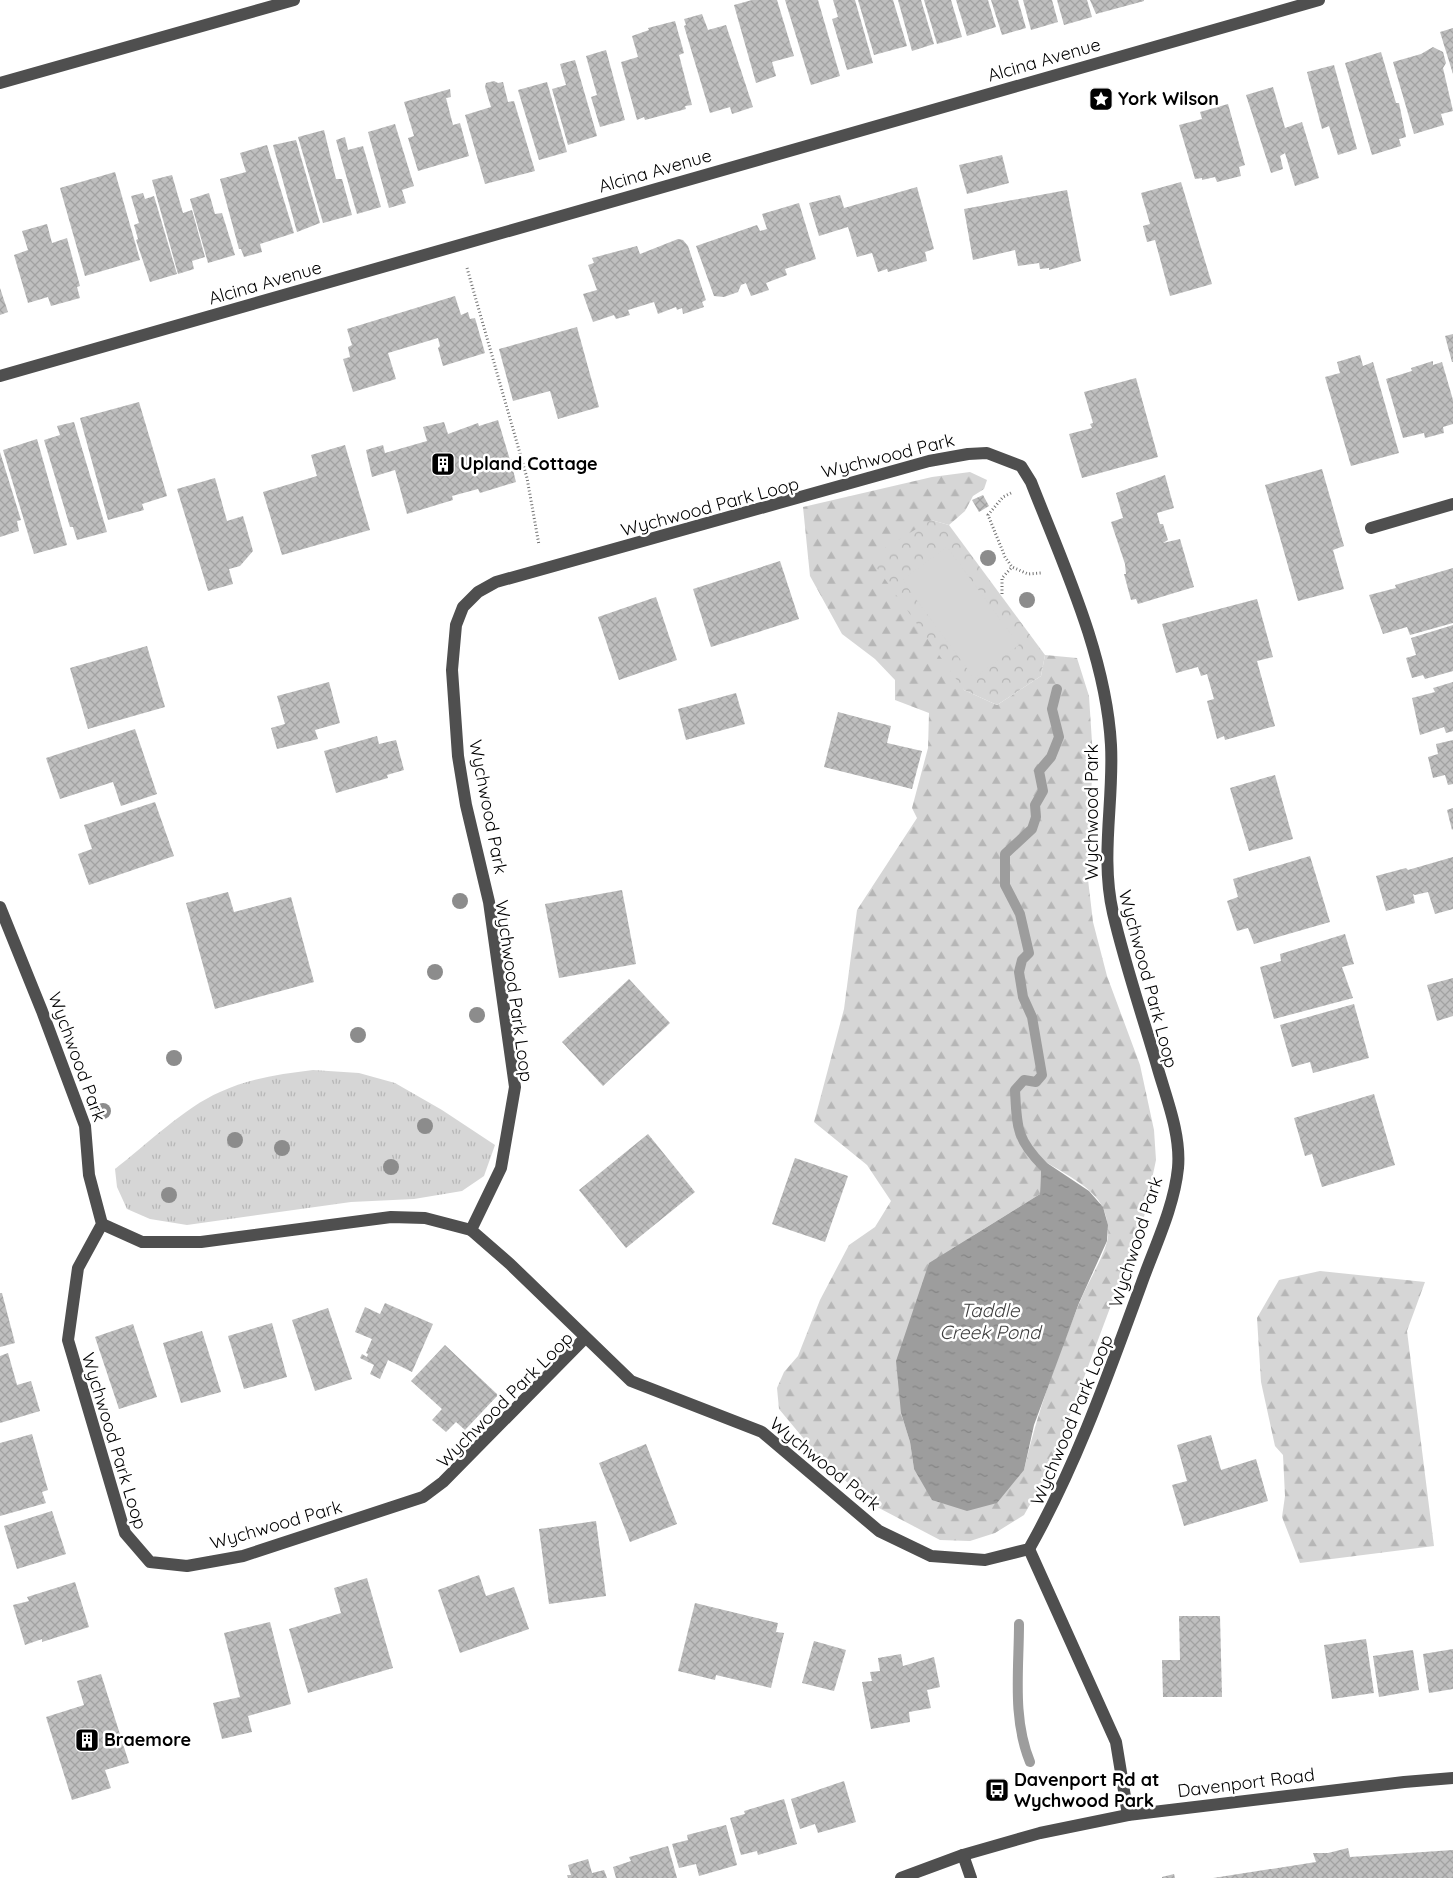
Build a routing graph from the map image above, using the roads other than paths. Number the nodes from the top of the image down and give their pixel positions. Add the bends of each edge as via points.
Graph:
1 (294, 0) edge
2 (1319, 0) edge
3 (0, 83) edge
4 (0, 376) edge
5 (1453, 504) edge
6 (1371, 528) dead end
7 (0, 907) edge
8 (102, 1224) junction
9 (471, 1230) junction
10 (585, 1338) junction
11 (1029, 1549) junction
12 (1453, 1778) edge
13 (1128, 1816) junction
14 (963, 1855) junction
15 (901, 1878) edge
16 (971, 1878) edge

1 - 3 street
2 - 4 street, Alcina Avenue
5 - 6 street
7 - 8 street, Wychwood Park via 85,1126 89,1174
8 - 9 street, Wychwood Park via 142,1242 201,1242 391,1217 425,1218
8 - 10 street, Wychwood Park via 78,1268 68,1340 124,1534 150,1562 187,1566 243,1556 423,1497 443,1482
9 - 10 street, Wychwood Park
9 - 11 street, Wychwood Park via 501,1168 515,1087 489,902 458,756 452,670 456,626 463,607 478,592 496,582 929,461 986,453 1021,466 1031,482 1089,634 1111,744 1106,865 1112,910 1179,1152 1170,1205 1126,1326 1056,1502
10 - 11 street, Wychwood Park via 631,1381 762,1432 879,1531 931,1556 985,1560
11 - 13 street via 1116,1742
12 - 13 street, Davenport Road
13 - 14 street, Davenport Road via 1040,1833
14 - 15 street, Davenport Road
14 - 16 street

